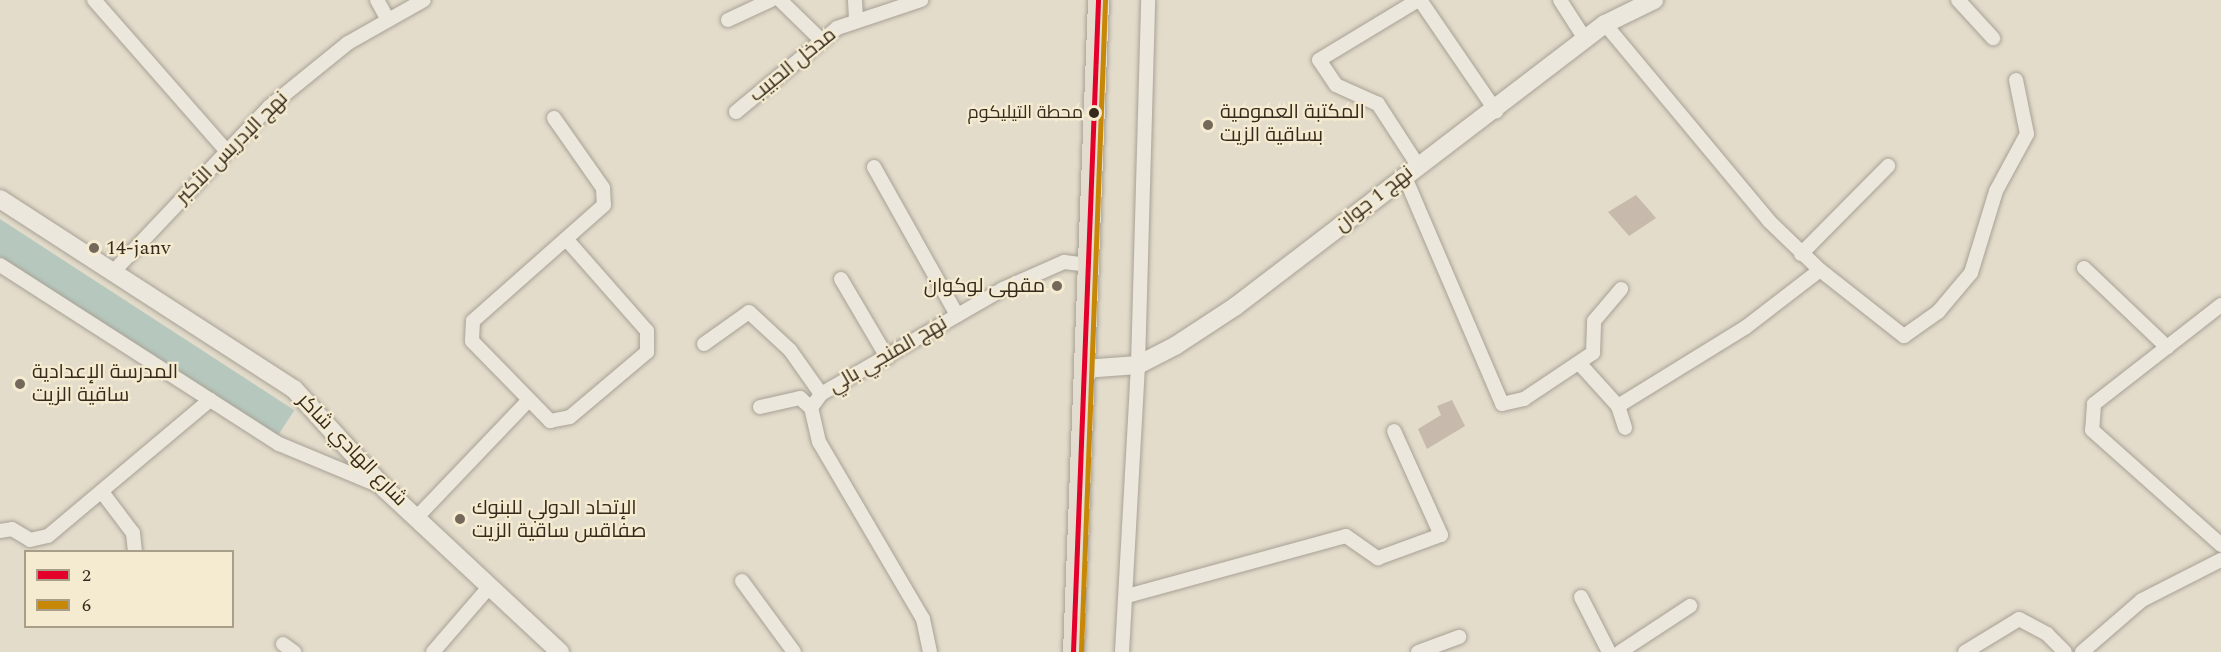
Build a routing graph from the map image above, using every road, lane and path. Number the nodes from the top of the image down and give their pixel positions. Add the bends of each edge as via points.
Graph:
1 (94, 0) edge
2 (377, 0) edge
3 (424, 0) edge
4 (771, 0) edge
5 (780, 0) edge
6 (855, 0) edge
7 (921, 0) edge
8 (1098, 0) edge
9 (1148, 0) edge
10 (1419, 0) edge
11 (1560, 0) edge
12 (1654, 0) edge
13 (1958, 0) edge
14 (387, 18) junction
15 (856, 19) junction
16 (728, 20) dead end
17 (1605, 24) junction
18 (1992, 38) dead end
19 (1585, 39) junction
20 (821, 40) junction
21 (2016, 80) dead end
22 (1496, 111) junction
23 (736, 112) dead end
24 (554, 118) dead end
25 (226, 150) junction
26 (1888, 166) dead end
27 (874, 167) dead end
28 (1411, 170) junction
29 (0, 199) edge
30 (567, 240) junction
31 (1801, 254) junction
32 (0, 265) edge
33 (1088, 265) junction
34 (2084, 268) dead end
35 (1820, 270) junction
36 (113, 272) junction
37 (841, 279) dead end
38 (1621, 289) dead end
39 (2221, 304) edge
40 (957, 315) junction
41 (704, 344) dead end
42 (2167, 347) junction
43 (887, 357) junction
44 (1580, 364) junction
45 (1138, 366) junction
46 (1084, 369) junction
47 (821, 394) junction
48 (210, 400) junction
49 (527, 402) junction
50 (760, 406) dead end
51 (1617, 406) junction
52 (811, 408) junction
53 (1625, 428) dead end
54 (1394, 431) dead end
55 (384, 488) junction
56 (102, 492) junction
57 (417, 517) junction
58 (0, 531) edge
59 (2221, 546) edge
60 (135, 550) edge
61 (2221, 560) edge
62 (742, 580) dead end
63 (490, 586) junction
64 (1126, 596) junction
65 (1581, 597) dead end
66 (1690, 606) dead end
67 (1460, 637) dead end
68 (434, 652) edge
69 (560, 652) edge
70 (794, 652) edge
71 (930, 652) edge
72 (1073, 652) edge
73 (1122, 652) edge
74 (1419, 652) edge
75 (1610, 652) edge
76 (1620, 652) edge
77 (1965, 652) edge
78 (2065, 652) edge
79 (2082, 652) edge

1 - 25 street
2 - 14 street
3 - 14 street, نهج الإدريس الأكبر
4 - 16 street
5 - 20 street
6 - 15 street
7 - 15 street, مدخل الحبيب
8 - 33 main road
9 - 45 street
10 - 22 street
10 - 28 street via 1319,60 1336,85 1378,104
11 - 19 street
12 - 17 main road, نهج 1 جوان
13 - 18 street
14 - 25 street, نهج الإدريس الأكبر via 269,107
15 - 20 street, مدخل الحبيب
17 - 19 main road, نهج 1 جوان
17 - 31 street
19 - 22 main road, نهج 1 جوان
20 - 23 street, مدخل الحبيب
21 - 35 street via 2027,134 1996,192 1971,273 1938,312 1904,336
22 - 28 main road, نهج 1 جوان
24 - 30 street via 603,188 604,205
25 - 36 street, نهج الإدريس الأكبر
26 - 31 street
27 - 40 street
28 - 44 street via 1502,404 1524,399
28 - 45 main road, نهج 1 جوان via 1236,306
29 - 36 main road, شارع الهادي شاكر
30 - 49 street via 473,321 472,341
30 - 49 street via 647,331 647,352 570,417 550,421
31 - 35 street
32 - 48 street
33 - 40 street, نهج المنجي بالي via 1053,266
33 - 46 main road
34 - 42 street
35 - 51 street via 1746,327
36 - 55 main road, شارع الهادي شاكر via 294,389
37 - 43 street
38 - 44 street via 1601,307 1593,353
39 - 42 street
40 - 43 street, نهج المنجي بالي
41 - 47 street via 748,312 790,350
42 - 59 street via 2094,404 2092,430
43 - 47 street, نهج المنجي بالي
44 - 51 street
45 - 46 main road, نهج 1 جوان
45 - 64 street
46 - 72 main road
47 - 52 street, نهج المنجي بالي
48 - 55 street via 279,444
48 - 56 street
49 - 57 street
50 - 52 street via 800,398
51 - 53 street
52 - 71 street, نهج المنجي بالي via 819,442 923,619
54 - 64 street via 1441,535 1378,558 1346,536
55 - 57 main road, شارع الهادي شاكر
56 - 58 street via 41,539 30,540 8,528
56 - 60 street via 129,526
57 - 63 main road, شارع الهادي شاكر
61 - 79 street via 2142,600
62 - 70 street
63 - 68 street
63 - 69 main road, شارع الهادي شاكر
64 - 73 street
65 - 75 street
66 - 76 street
67 - 74 street
77 - 78 street via 2019,619 2048,634

